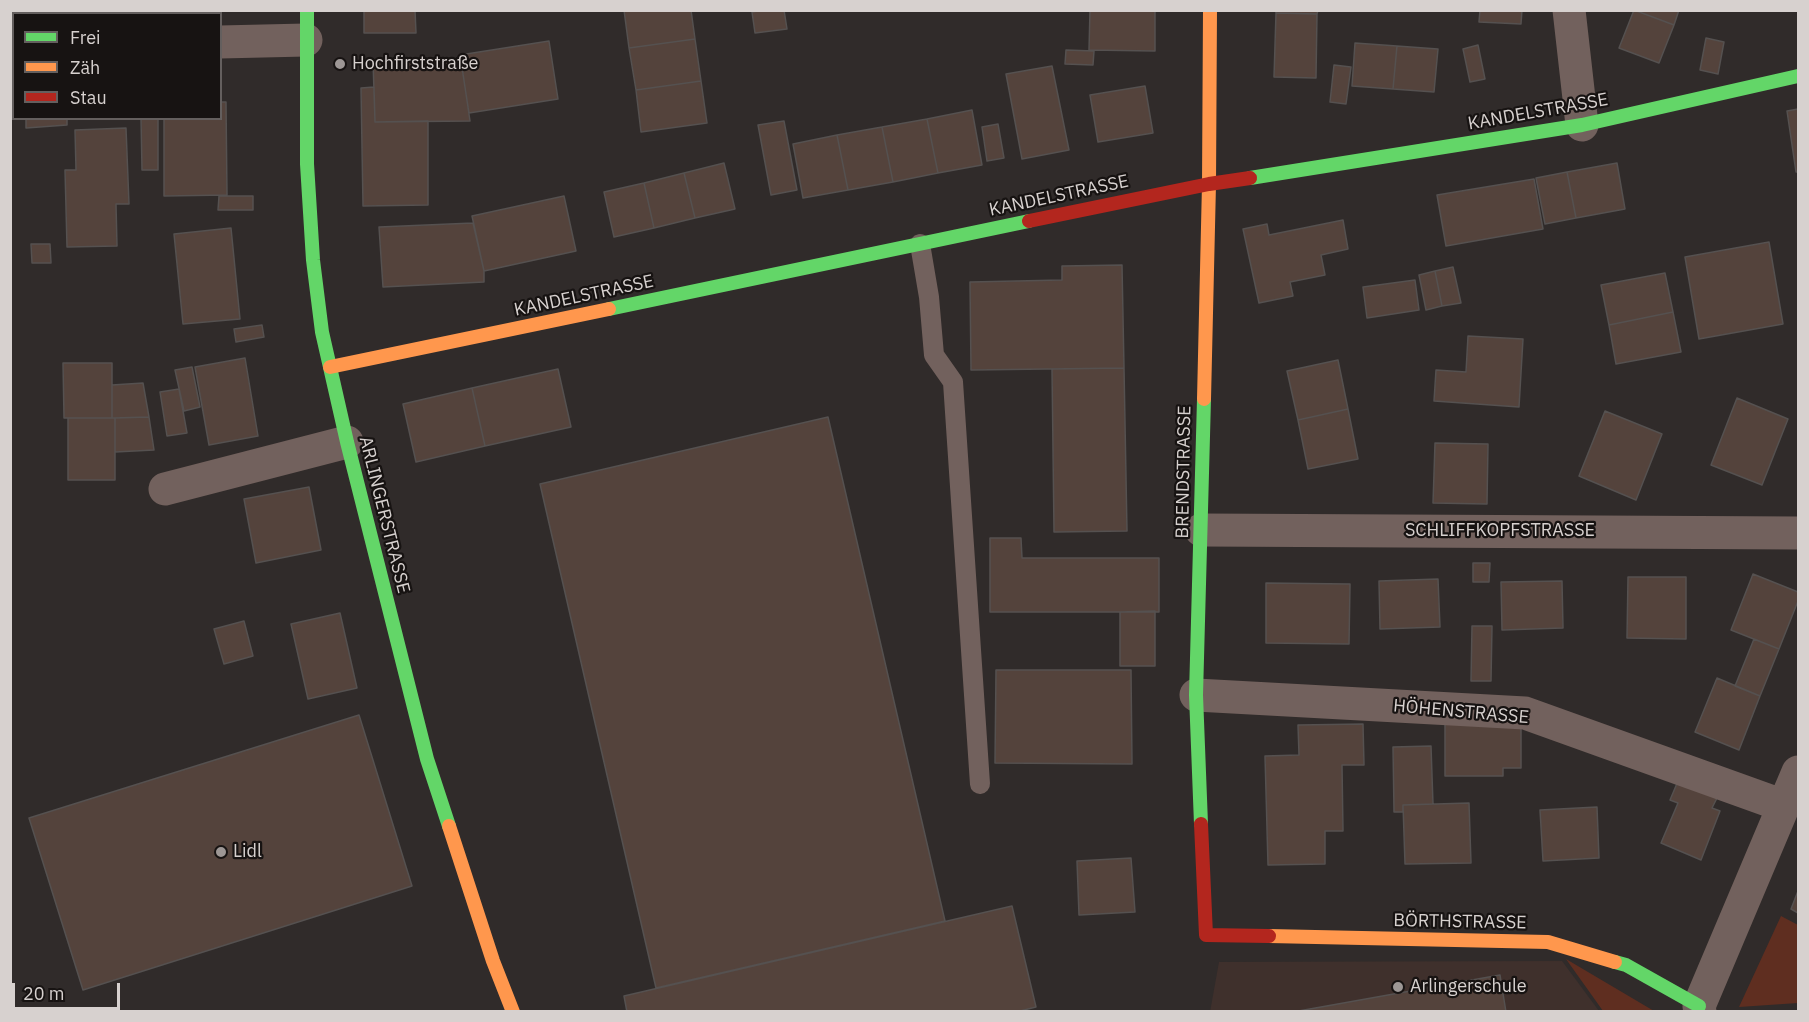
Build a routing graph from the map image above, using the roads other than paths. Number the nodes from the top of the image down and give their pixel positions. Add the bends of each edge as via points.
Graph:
1 (1210, 10) edge
2 (1569, 10) edge
3 (306, 25) edge
4 (222, 42) edge
5 (1798, 76) edge
6 (1582, 125) junction
7 (1209, 184) junction
8 (920, 244) junction
9 (330, 367) junction
10 (347, 442) junction
11 (165, 489) dead end
12 (1201, 530) junction
13 (1798, 532) edge
14 (1196, 695) junction
15 (1798, 772) edge
16 (980, 784) dead end
17 (1784, 806) junction
18 (1206, 935) joint
19 (1699, 1009) edge
20 (513, 1011) edge

1 - 7 street, BRENDSTRASSE
2 - 6 street
3 - 4 street
3 - 9 street, ARLINGERSTRASSE via 307,164 313,260
5 - 6 street, KANDELSTRASSE
6 - 7 street, KANDELSTRASSE
7 - 8 street, KANDELSTRASSE
7 - 12 street, BRENDSTRASSE
8 - 9 street, KANDELSTRASSE
8 - 16 lane via 934,355 953,382
9 - 10 street, ARLINGERSTRASSE
10 - 11 street
10 - 20 street, ARLINGERSTRASSE via 427,759
12 - 13 street, SCHLIFFKOPFSTRASSE
12 - 14 street, BRENDSTRASSE
14 - 17 street, HÖHENSTRASSE via 1525,713
14 - 18 street, BRENDSTRASSE
15 - 17 street
17 - 19 street
18 - 19 street, BÖRTHSTRASSE via 1548,942 1626,965

